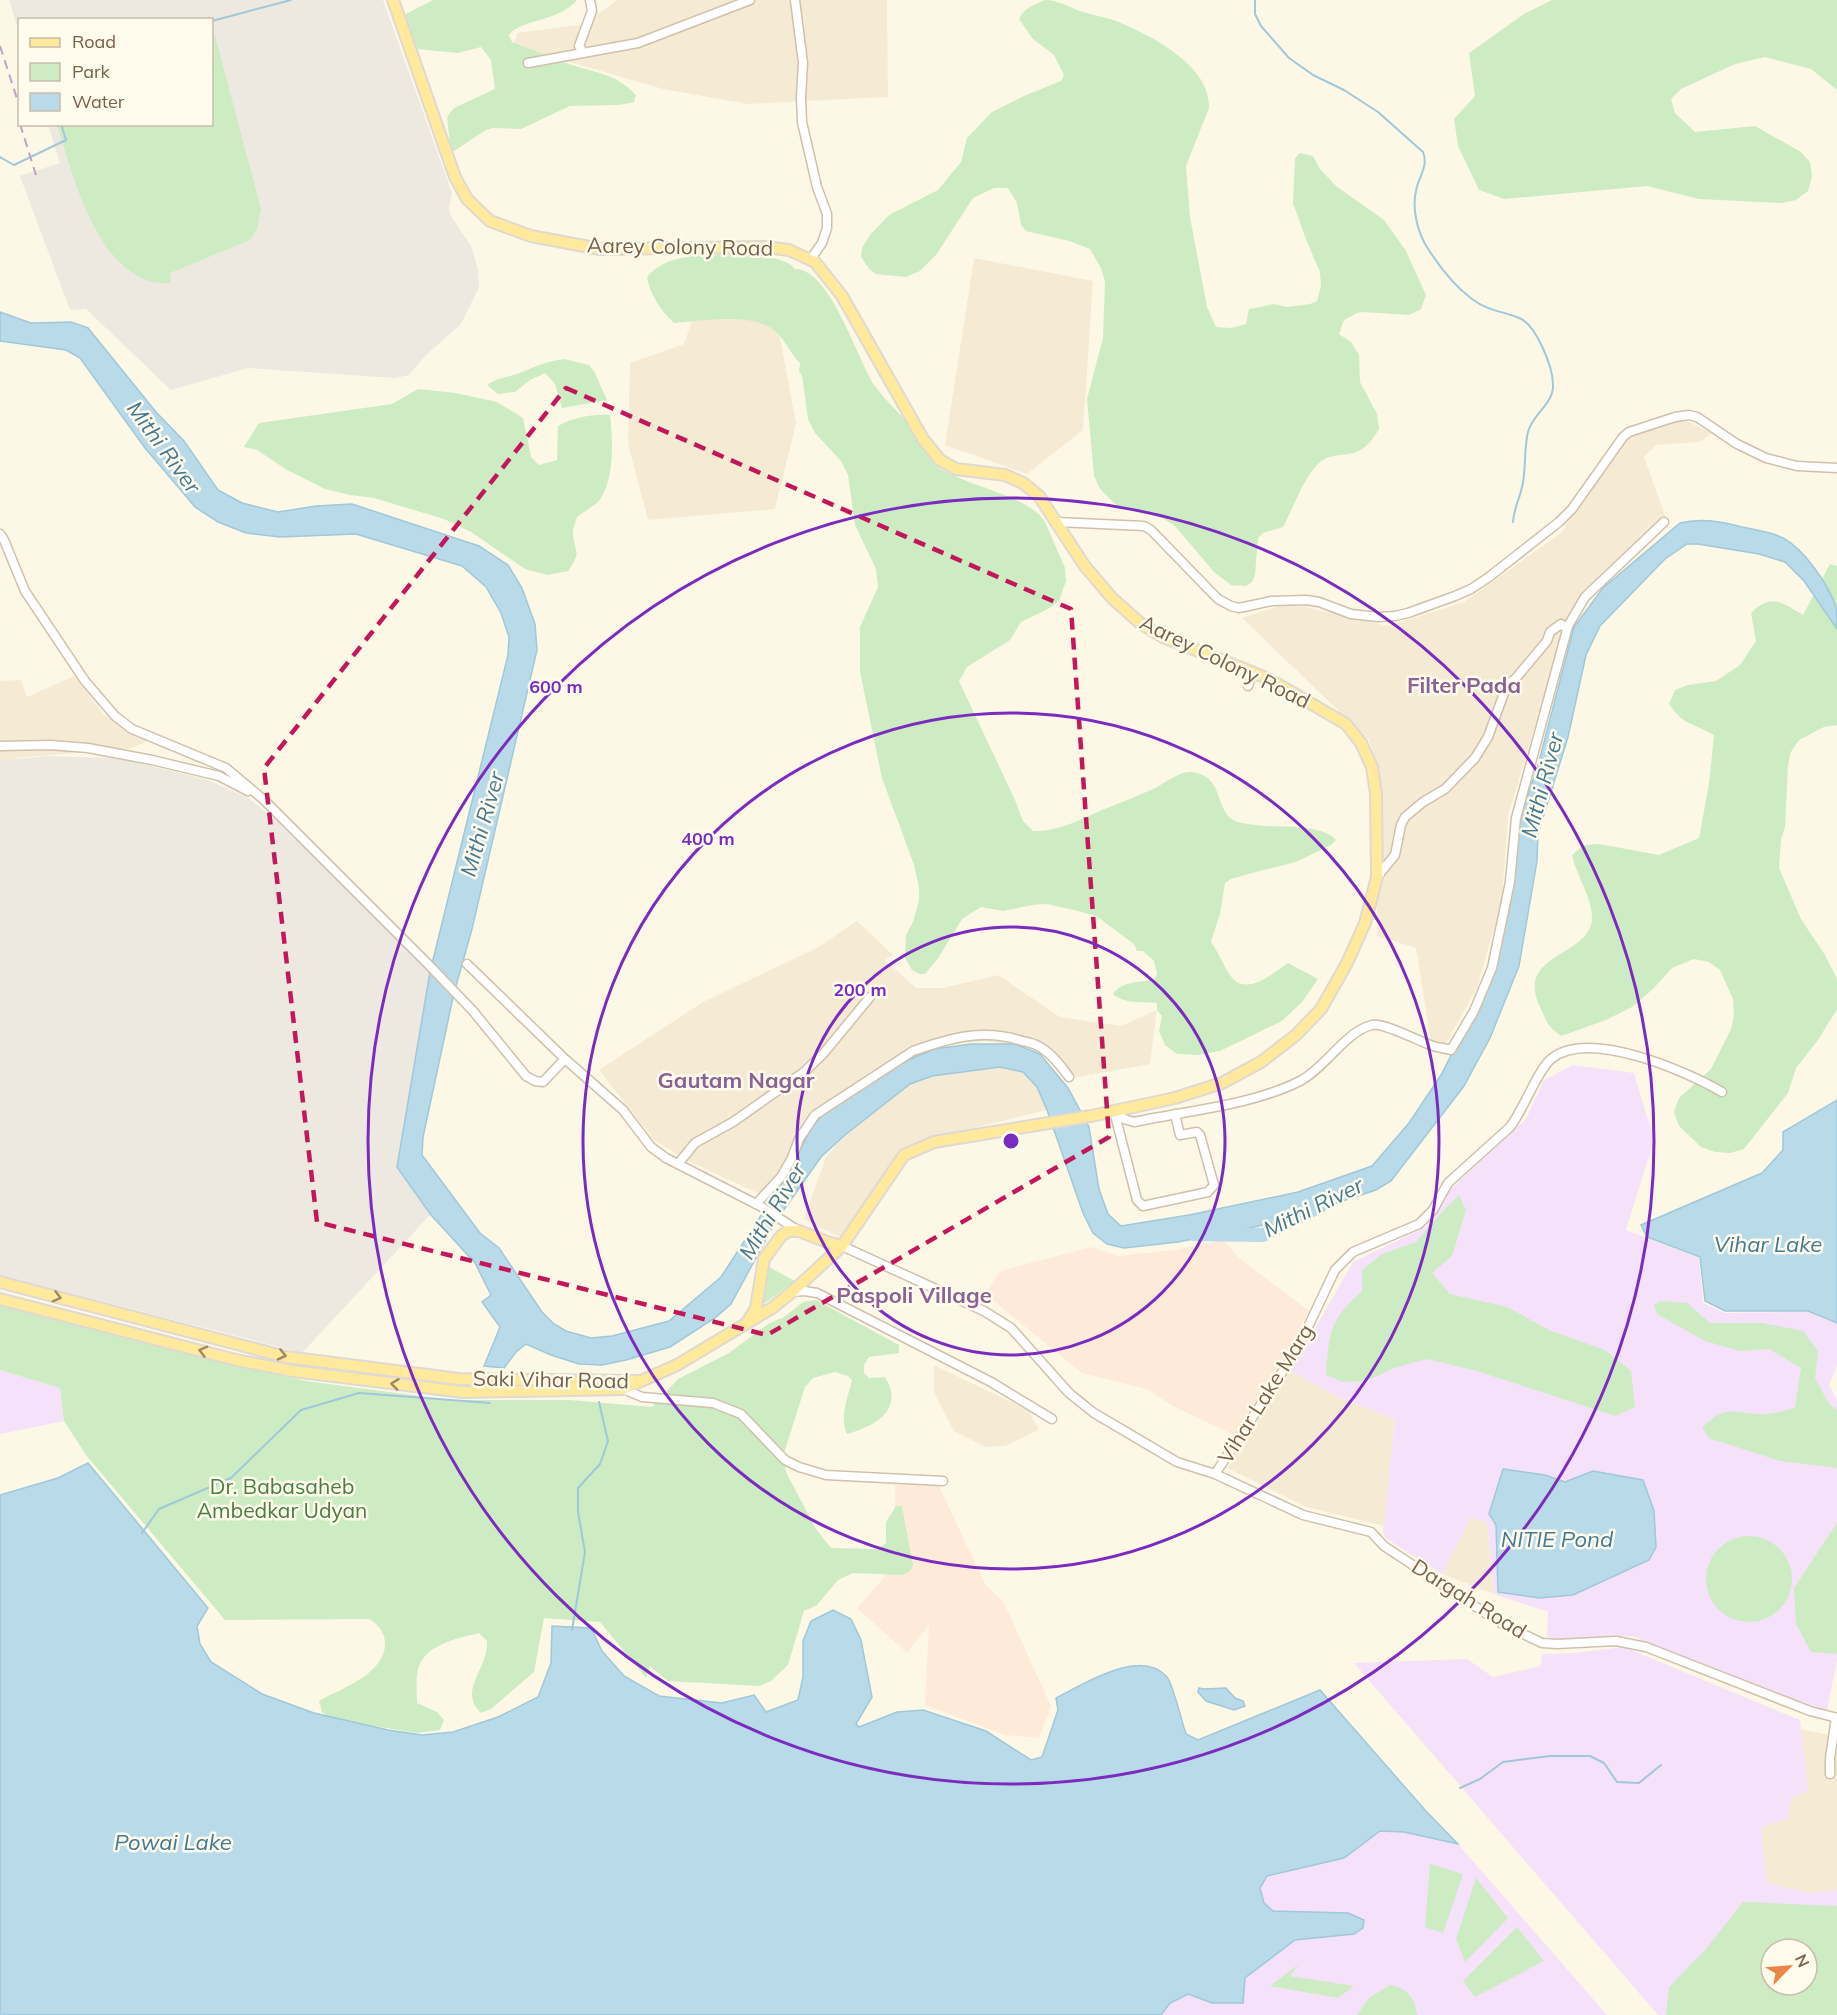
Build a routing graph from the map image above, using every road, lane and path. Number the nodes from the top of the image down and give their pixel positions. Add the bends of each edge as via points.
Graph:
1 (393, 0) edge
2 (590, 0) edge
3 (750, 0) edge
4 (795, 0) edge
5 (583, 52) junction
6 (528, 63) dead end
7 (810, 260) junction
8 (1837, 468) edge
9 (1057, 522) junction
10 (1664, 522) dead end
11 (0, 534) edge
12 (1568, 629) junction
13 (1253, 672) junction
14 (1248, 686) dead end
15 (0, 746) edge
16 (264, 800) junction
17 (1377, 877) junction
18 (467, 964) dead end
19 (870, 997) dead end
20 (561, 1063) dead end
21 (1069, 1077) dead end
22 (1722, 1092) dead end
23 (1114, 1111) junction
24 (1175, 1114) junction
25 (678, 1164) junction
26 (758, 1205) junction
27 (799, 1231) junction
28 (842, 1246) junction
29 (0, 1282) edge
30 (33, 1290) junction
31 (792, 1292) junction
32 (0, 1299) edge
33 (28, 1306) junction
34 (746, 1325) junction
35 (438, 1376) junction
36 (495, 1379) junction
37 (640, 1381) joint
38 (622, 1384) junction
39 (436, 1389) junction
40 (494, 1392) junction
41 (1052, 1419) dead end
42 (1215, 1474) junction
43 (943, 1481) dead end
44 (1837, 1718) edge
45 (1830, 1774) dead end

1 - 7 main road, Aarey Colony Road via 455,177 467,199 490,221 531,236 600,249 765,247 789,250
2 - 5 street via 592,12 579,46
3 - 5 street via 638,43
4 - 7 street via 804,63 802,122 827,214 822,243
5 - 6 street
7 - 9 main road, Aarey Colony Road via 842,296 923,439 940,460 956,469 1005,475 1023,483 1039,496
8 - 9 street via 1797,466 1766,458 1689,415 1629,432 1572,509 1547,533 1472,589 1395,616 1351,614 1319,602 1291,599 1231,606 1218,599 1144,526
9 - 13 main road, Aarey Colony Road via 1084,565 1140,623
10 - 12 street via 1585,597
11 - 16 street via 25,591 85,681 115,716 132,729 225,768
12 - 17 street via 1561,624 1550,632 1507,685 1488,737 1469,765 1445,789 1405,817 1395,855
12 - 24 street via 1516,818 1510,882 1492,968 1474,1011 1451,1050 1372,1025 1346,1041 1316,1072 1299,1082 1270,1093
13 - 14 street
13 - 17 main road, Aarey Colony Road via 1346,724 1361,743 1372,767 1376,794
15 - 16 street via 88,748 152,760 219,776
16 - 20 street via 473,1011 526,1076 543,1082
17 - 23 main road, Aarey Colony Road via 1365,923 1347,963 1321,1009 1296,1035 1261,1062 1222,1083
18 - 25 street via 623,1110 651,1147
19 - 25 street via 804,1072 733,1122 695,1143
21 - 26 street via 1040,1047 1003,1035 985,1033 913,1051 815,1115 781,1177
22 - 42 street, Vihar Lake Marg via 1696,1077 1624,1052 1585,1047 1551,1059 1518,1117 1448,1183 1428,1216 1419,1224 1353,1252 1335,1270 1298,1350
23 - 24 street via 1134,1122
23 - 24 street via 1137,1200 1143,1206 1208,1192 1214,1185 1200,1135 1180,1135
23 - 28 main road, Aarey Colony Road via 934,1142 904,1155
25 - 26 street
26 - 27 street
27 - 28 main road
27 - 34 main road via 781,1236 764,1259 756,1308
28 - 31 main road, Aarey Colony Road
28 - 42 street via 984,1311 1011,1328 1069,1393 1094,1413 1177,1462
29 - 30 main road, Saki Vihar Road
30 - 33 main road
30 -> 35 main road, Saki Vihar Road via 286,1357
31 - 34 main road, Aarey Colony Road
31 - 41 street via 817,1293 991,1382
32 - 33 main road, Saki Vihar Road
39 -> 33 main road, Saki Vihar Road via 236,1360
34 - 37 main road, Aarey Colony Road via 677,1365
35 - 36 main road, Saki Vihar Road
35 - 39 main road
36 - 38 main road, Saki Vihar Road
36 - 40 main road
37 - 38 main road, Saki Vihar Road
38 - 40 main road, Saki Vihar Road
38 - 43 street via 642,1396 713,1403 741,1414 785,1460 799,1467 826,1475
39 - 40 main road, Saki Vihar Road
42 - 44 street, Dargah Road via 1303,1515 1371,1532 1384,1546 1502,1624 1542,1643 1616,1641 1646,1647
44 - 45 street

